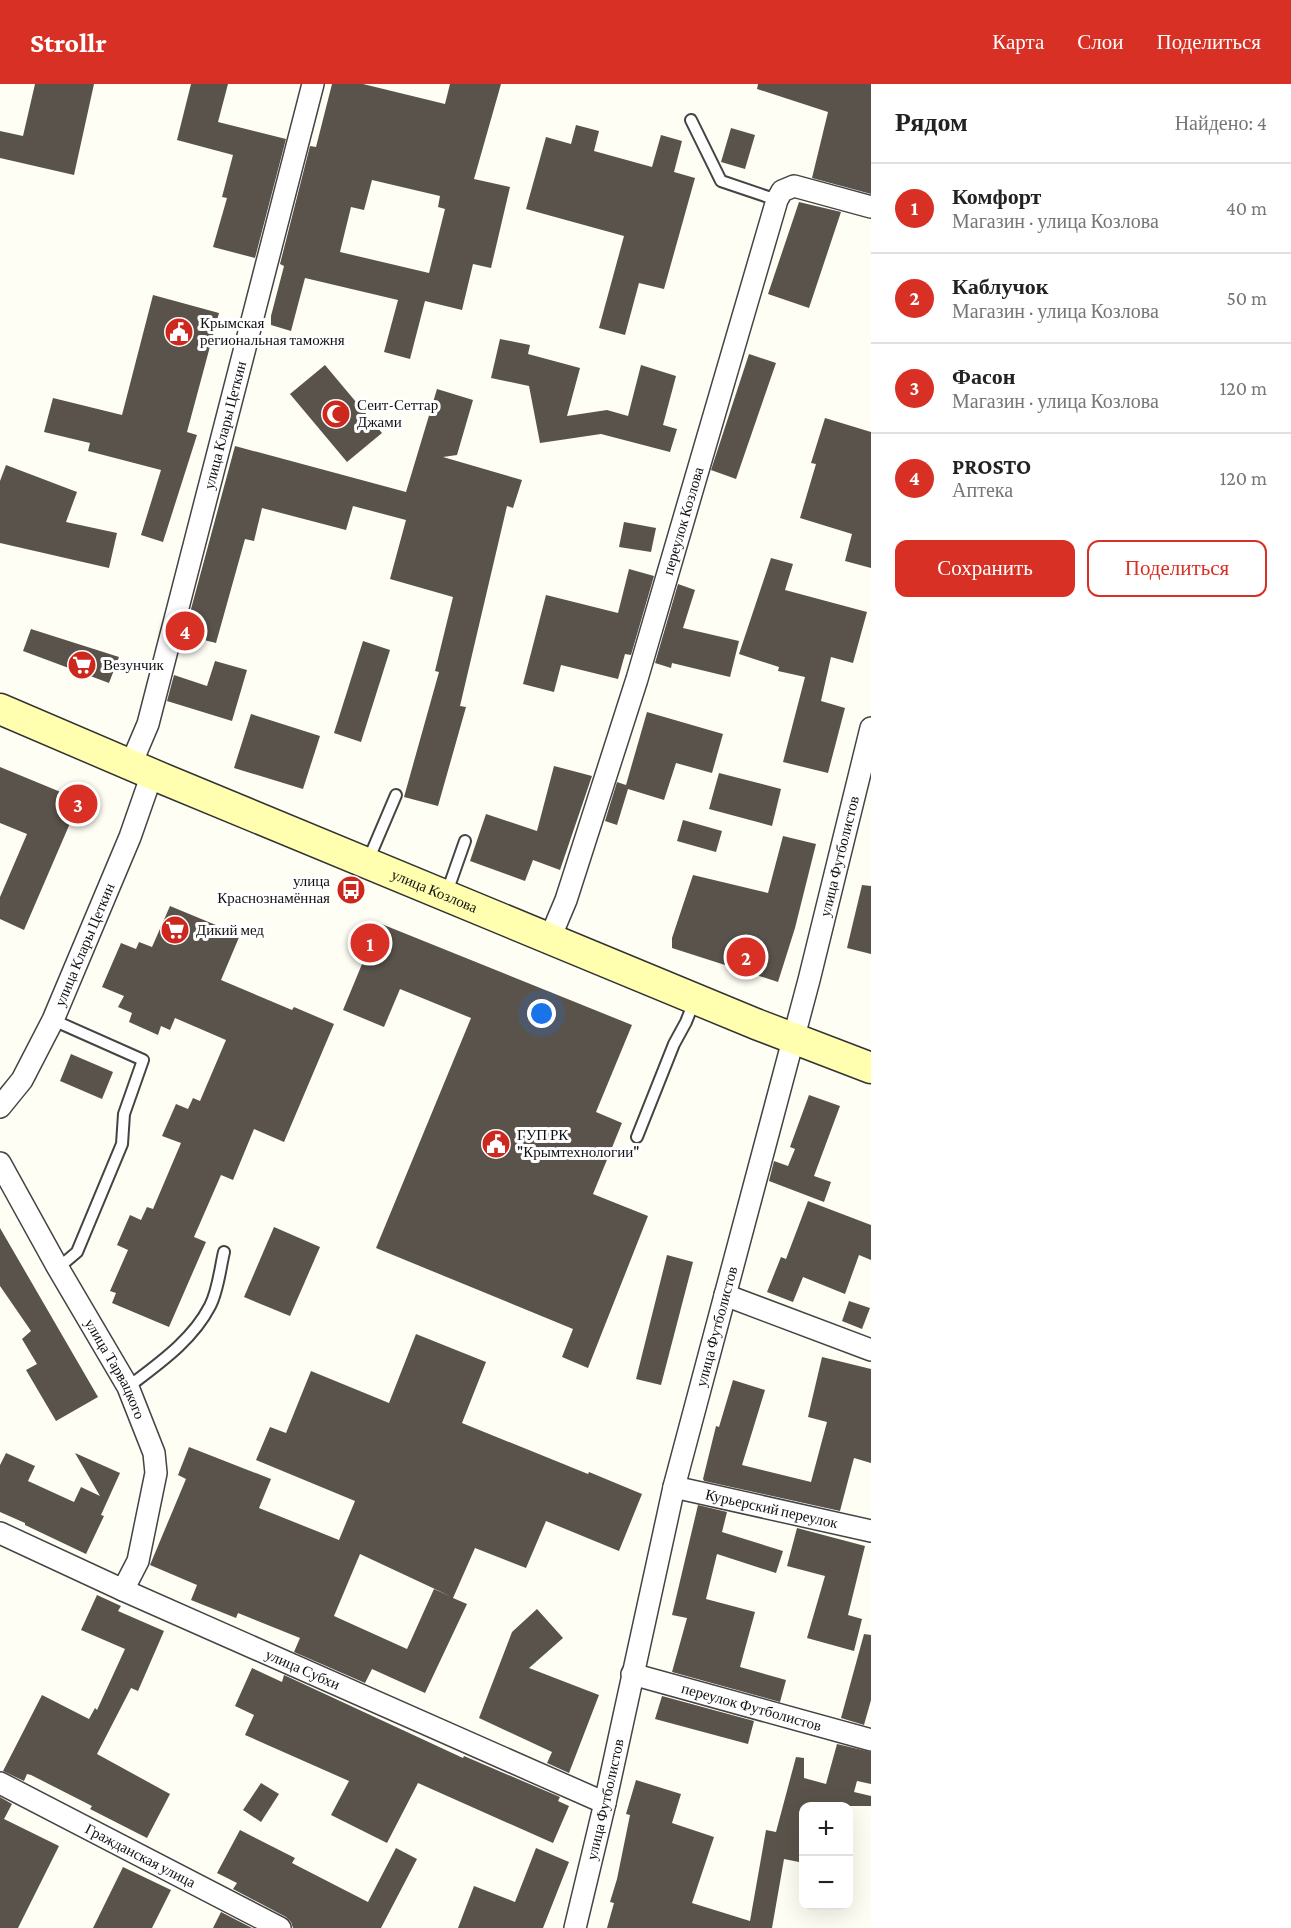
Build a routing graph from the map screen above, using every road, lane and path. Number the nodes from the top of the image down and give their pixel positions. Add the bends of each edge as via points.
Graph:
1 (314, 84) edge
2 (691, 120) dead end
3 (777, 200) junction
4 (871, 207) edge
5 (0, 709) edge
6 (871, 728) edge
7 (141, 769) junction
8 (396, 795) dead end
9 (465, 841) dead end
10 (367, 863) junction
11 (446, 896) junction
12 (550, 938) junction
13 (695, 999) junction
14 (53, 1020) junction
15 (793, 1039) junction
16 (871, 1068) edge
17 (0, 1107) edge
18 (637, 1137) dead end
19 (0, 1163) edge
20 (224, 1252) dead end
21 (58, 1268) junction
22 (725, 1295) junction
23 (871, 1350) edge
24 (128, 1386) junction
25 (674, 1487) junction
26 (871, 1531) edge
27 (0, 1533) edge
28 (123, 1590) junction
29 (632, 1674) junction
30 (871, 1740) edge
31 (0, 1783) edge
32 (605, 1803) junction
33 (280, 1928) edge
34 (575, 1928) edge

1 - 7 street, улица Клары Цеткин via 148,724
2 - 3 lane via 721,181
3 - 4 street via 782,191 794,186
3 - 12 street, переулок Козлова via 644,657 566,900
5 - 7 main road, улица Козлова
6 - 15 street, улица Футболистов
7 - 10 main road, улица Козлова
7 - 14 street, улица Клары Цеткин via 130,837
8 - 10 lane
9 - 11 lane
10 - 11 main road, улица Козлова
11 - 12 main road, улица Козлова
12 - 13 main road, улица Козлова
13 - 15 main road, улица Козлова
13 - 18 lane
14 - 17 street, улица Клары Цеткин via 22,1080
14 - 21 lane via 143,1060 124,1114 122,1144 77,1252
15 - 16 main road, улица Козлова
15 - 22 street, улица Футболистов
19 - 21 street, улица Тарвацкого
20 - 24 lane via 211,1305 193,1332 164,1360
21 - 24 street, улица Тарвацкого
22 - 23 street
22 - 25 street, улица Футболистов
24 - 28 street, улица Тарвацкого via 154,1453 156,1473 138,1561
25 - 26 street, Курьерский переулок
25 - 29 street, улица Футболистов
27 - 28 street, улица Субхи
28 - 32 street, улица Субхи
29 - 30 street, переулок Футболистов
29 - 32 street, улица Футболистов
31 - 33 street, Гражданская улица
32 - 34 street, улица Футболистов

